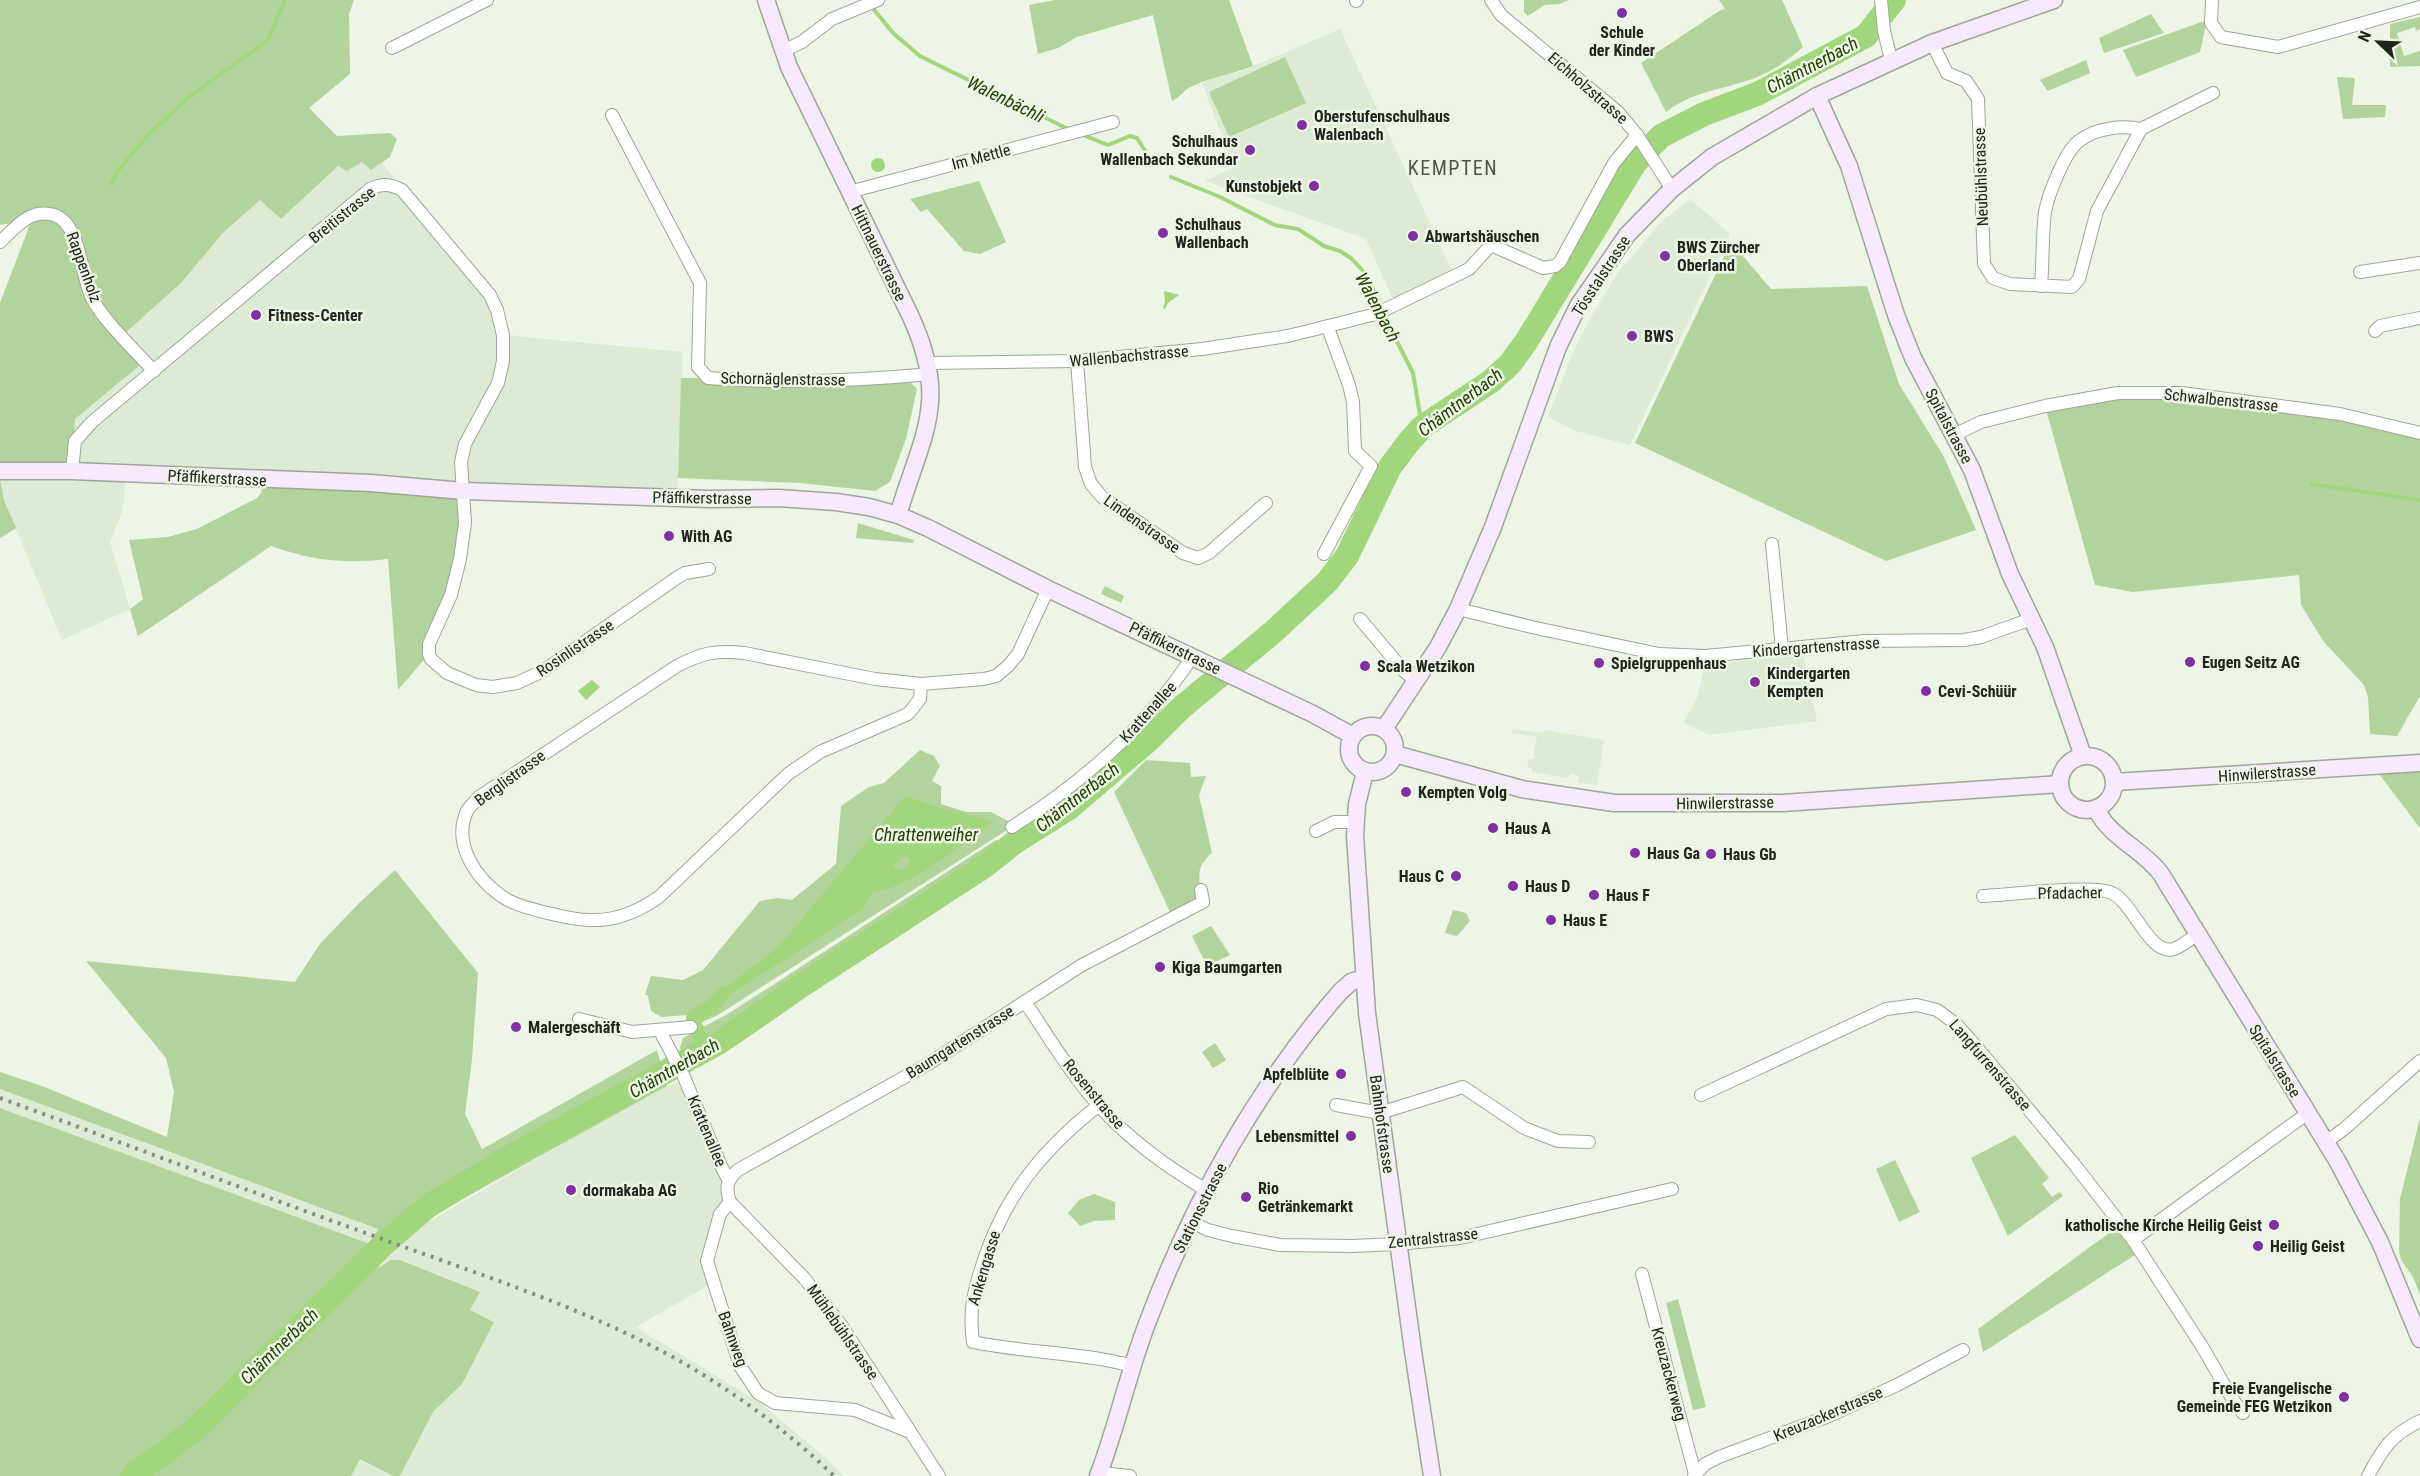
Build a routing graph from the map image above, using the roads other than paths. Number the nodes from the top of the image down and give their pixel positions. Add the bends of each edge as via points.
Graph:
1 (487, 0) edge
2 (766, 0) edge
3 (1491, 0) edge
4 (1881, 0) edge
5 (2054, 0) edge
6 (2212, 0) edge
7 (872, 2) edge
8 (2420, 7) edge
9 (1932, 42) junction
10 (392, 48) dead end
11 (783, 51) junction
12 (1891, 60) junction
13 (2213, 93) dead end
14 (1817, 96) junction
15 (612, 115) dead end
16 (1113, 122) dead end
17 (2141, 129) junction
18 (1639, 137) junction
19 (1672, 189) junction
20 (849, 192) junction
21 (0, 242) edge
22 (2420, 263) edge
23 (2360, 272) dead end
24 (2042, 286) junction
25 (2420, 318) edge
26 (1328, 328) junction
27 (2376, 331) dead end
28 (1077, 361) junction
29 (929, 368) junction
30 (154, 371) junction
31 (2420, 433) edge
32 (1954, 435) junction
33 (0, 471) edge
34 (72, 471) junction
35 (464, 491) junction
36 (1266, 503) dead end
37 (898, 515) junction
38 (1772, 544) dead end
39 (1324, 554) dead end
40 (709, 569) dead end
41 (1048, 589) junction
42 (1458, 609) junction
43 (1360, 619) dead end
44 (2031, 620) junction
45 (1782, 649) junction
46 (1200, 660) junction
47 (1415, 680) junction
48 (921, 684) junction
49 (1384, 729) junction
50 (1353, 736) junction
51 (1395, 754) junction
52 (2083, 756) junction
53 (2420, 763) edge
54 (1365, 772) junction
55 (2114, 782) junction
56 (2060, 784) junction
57 (2096, 808) junction
58 (1355, 822) junction
59 (1012, 826) dead end
60 (1316, 831) dead end
61 (1201, 890) dead end
62 (1983, 896) dead end
63 (2198, 934) junction
64 (1364, 978) junction
65 (1025, 1002) junction
66 (579, 1019) dead end
67 (691, 1027) dead end
68 (660, 1031) junction
69 (2420, 1061) edge
70 (1701, 1095) dead end
71 (1099, 1105) junction
72 (1336, 1105) dead end
73 (1380, 1113) junction
74 (2308, 1113) junction
75 (1589, 1142) dead end
76 (2326, 1142) junction
77 (728, 1179) junction
78 (1672, 1189) dead end
79 (1208, 1191) junction
80 (730, 1202) junction
81 (1192, 1222) junction
82 (2133, 1240) junction
83 (1398, 1244) junction
84 (1642, 1274) dead end
85 (2420, 1339) edge
86 (1963, 1350) dead end
87 (1133, 1366) junction
88 (2243, 1413) dead end
89 (2420, 1421) edge
90 (910, 1432) junction
91 (1098, 1475) edge
92 (1694, 1475) edge
93 (939, 1476) edge
94 (1130, 1476) edge
95 (1432, 1476) edge
96 (2368, 1476) edge

1 - 10 street
2 - 11 main road, Hittnauerstrasse
3 - 18 street, Eichholzstrasse via 1501,15 1610,105
4 - 12 street
5 - 9 main road, Tösstalstrasse
6 - 8 street via 2211,23 2221,37 2278,47
7 - 11 street via 832,19
9 - 12 main road, Tösstalstrasse
9 - 24 street, Neubühlstrasse via 1947,73 1966,81 1978,99 1984,264 1993,278 2010,284
11 - 20 main road, Hittnauerstrasse
12 - 14 main road, Tösstalstrasse
13 - 17 street
14 - 19 main road, Tösstalstrasse via 1728,147
14 - 32 main road, Spitalstrasse via 1849,166 1913,358
15 - 29 street, Schornäglenstrasse via 700,283 698,368 708,378 766,383 829,382
16 - 20 street, Im Mettle
17 - 24 street, Neubühlstrasse via 2097,211 2079,279 2072,287
17 - 24 street via 2113,127 2090,135 2078,141 2068,156 2045,212
18 - 19 street, Eichholzstrasse
18 - 26 street, Wallenbachstrasse via 1614,163 1555,266 1543,268 1491,244 1469,269 1376,314
19 - 42 main road, Tösstalstrasse via 1621,242 1578,306 1558,347 1493,527
20 - 29 main road, Hittnauerstrasse via 922,340
21 - 30 street, Rappenholz via 22,221 39,213 65,220 74,235 92,298
22 - 23 street
25 - 27 street via 2380,326
26 - 28 street, Wallenbachstrasse via 1202,349
26 - 39 street via 1353,402 1355,451 1371,466
28 - 29 street, Wallenbachstrasse
28 - 36 street, Lindenstrasse via 1085,467 1091,484 1102,496 1183,554 1198,558 1209,553
29 - 37 main road, Hittnauerstrasse via 932,399 927,426
30 - 34 street, Breitistrasse via 80,434 73,449
30 - 35 street, Breitistrasse via 370,189 391,185 402,190 489,295 503,335 498,383 465,444 461,462
31 - 32 street, Schwalbenstrasse via 2340,414 2182,393 2118,393 1981,422
32 - 44 main road, Spitalstrasse via 1972,470
33 - 34 main road, Pfäffikerstrasse
34 - 35 main road, Pfäffikerstrasse via 371,483
35 - 37 main road, Pfäffikerstrasse via 778,498 836,502
35 - 40 street, Rosinlistrasse via 465,523 456,580 428,649 435,663 467,682 501,686 533,677 678,577
37 - 41 main road, Pfäffikerstrasse
38 - 45 street
41 - 46 main road, Pfäffikerstrasse
41 - 48 street, Berglistrasse via 1018,654 996,676
42 - 45 street, Kindergartenstrasse via 1659,654 1705,656
42 - 47 main road, Tösstalstrasse
43 - 47 street
44 - 45 street, Kindergartenstrasse via 1964,640 1865,641
44 - 52 main road, Spitalstrasse via 2046,647
46 - 50 main road, Pfäffikerstrasse
46 - 59 street, Krattenallee via 1085,777
47 - 49 main road, Tösstalstrasse
48 - 48 street, Berglistrasse via 874,679 744,652 699,654 478,797 467,811 462,834 467,858 483,881 504,898 537,910 594,921 621,917 644,908 658,897 788,774 820,752 908,714 920,699
49 - 50 main road via 1364,728
49 - 51 main road via 1394,740
50 - 54 main road via 1350,757
51 - 54 main road via 1387,768
51 - 56 main road, Hinwilerstrasse via 1522,789 1614,803 1784,803
52 - 55 main road via 2098,758 2110,767
52 - 56 main road via 2064,769
53 - 55 main road, Hinwilerstrasse
54 - 58 main road, Bahnhofstrasse
55 - 57 main road via 2109,798
56 - 57 main road via 2064,797 2075,807
57 - 63 main road, Spitalstrasse via 2105,826 2152,861
58 - 60 street via 1334,822
58 - 64 main road, Bahnhofstrasse
61 - 65 street, Baumgartenstrasse via 1203,902 1082,965
62 - 63 street, Pfadacher via 2100,890 2120,897 2161,948 2174,949
63 - 74 main road, Spitalstrasse
64 - 73 main road, Bahnhofstrasse
64 - 79 main road, Stationsstrasse via 1351,982 1279,1068
65 - 71 street, Rosenstrasse
65 - 77 street, Baumgartenstrasse via 928,1064
66 - 68 street via 632,1032
67 - 68 street
68 - 77 street, Krattenallee via 684,1076
69 - 76 street
70 - 82 street, Langfurrenstrasse via 1886,1009 1927,1007 1947,1016 1968,1038
71 - 79 street, Rosenstrasse via 1152,1155
71 - 87 street, Ankengasse via 1048,1150 1024,1177 1005,1209 976,1286 970,1317 973,1342
72 - 73 street
73 - 75 street via 1463,1088 1524,1128 1558,1141
73 - 83 main road, Bahnhofstrasse
74 - 76 main road, Spitalstrasse
74 - 82 street
76 - 85 main road, Spitalstrasse via 2380,1242
77 - 80 street
78 - 83 street, Zentralstrasse via 1460,1238
79 - 81 main road, Stationsstrasse
80 - 90 street, Mühlebühlstrasse via 814,1290
80 - 90 street, Bahnweg via 720,1214 707,1261 740,1366 758,1393 775,1404 855,1410
81 - 83 street, Zentralstrasse via 1224,1234 1280,1245
81 - 87 main road, Stationsstrasse via 1156,1299
82 - 88 street, Langfurrenstrasse
83 - 95 main road, Bahnhofstrasse
84 - 92 street, Kreuzackerweg
86 - 92 street, Kreuzackerstrasse via 1829,1416 1719,1457
87 - 91 main road, Stationsstrasse
89 - 96 street via 2390,1440
90 - 93 street, Mühlebühlstrasse
91 - 94 street

